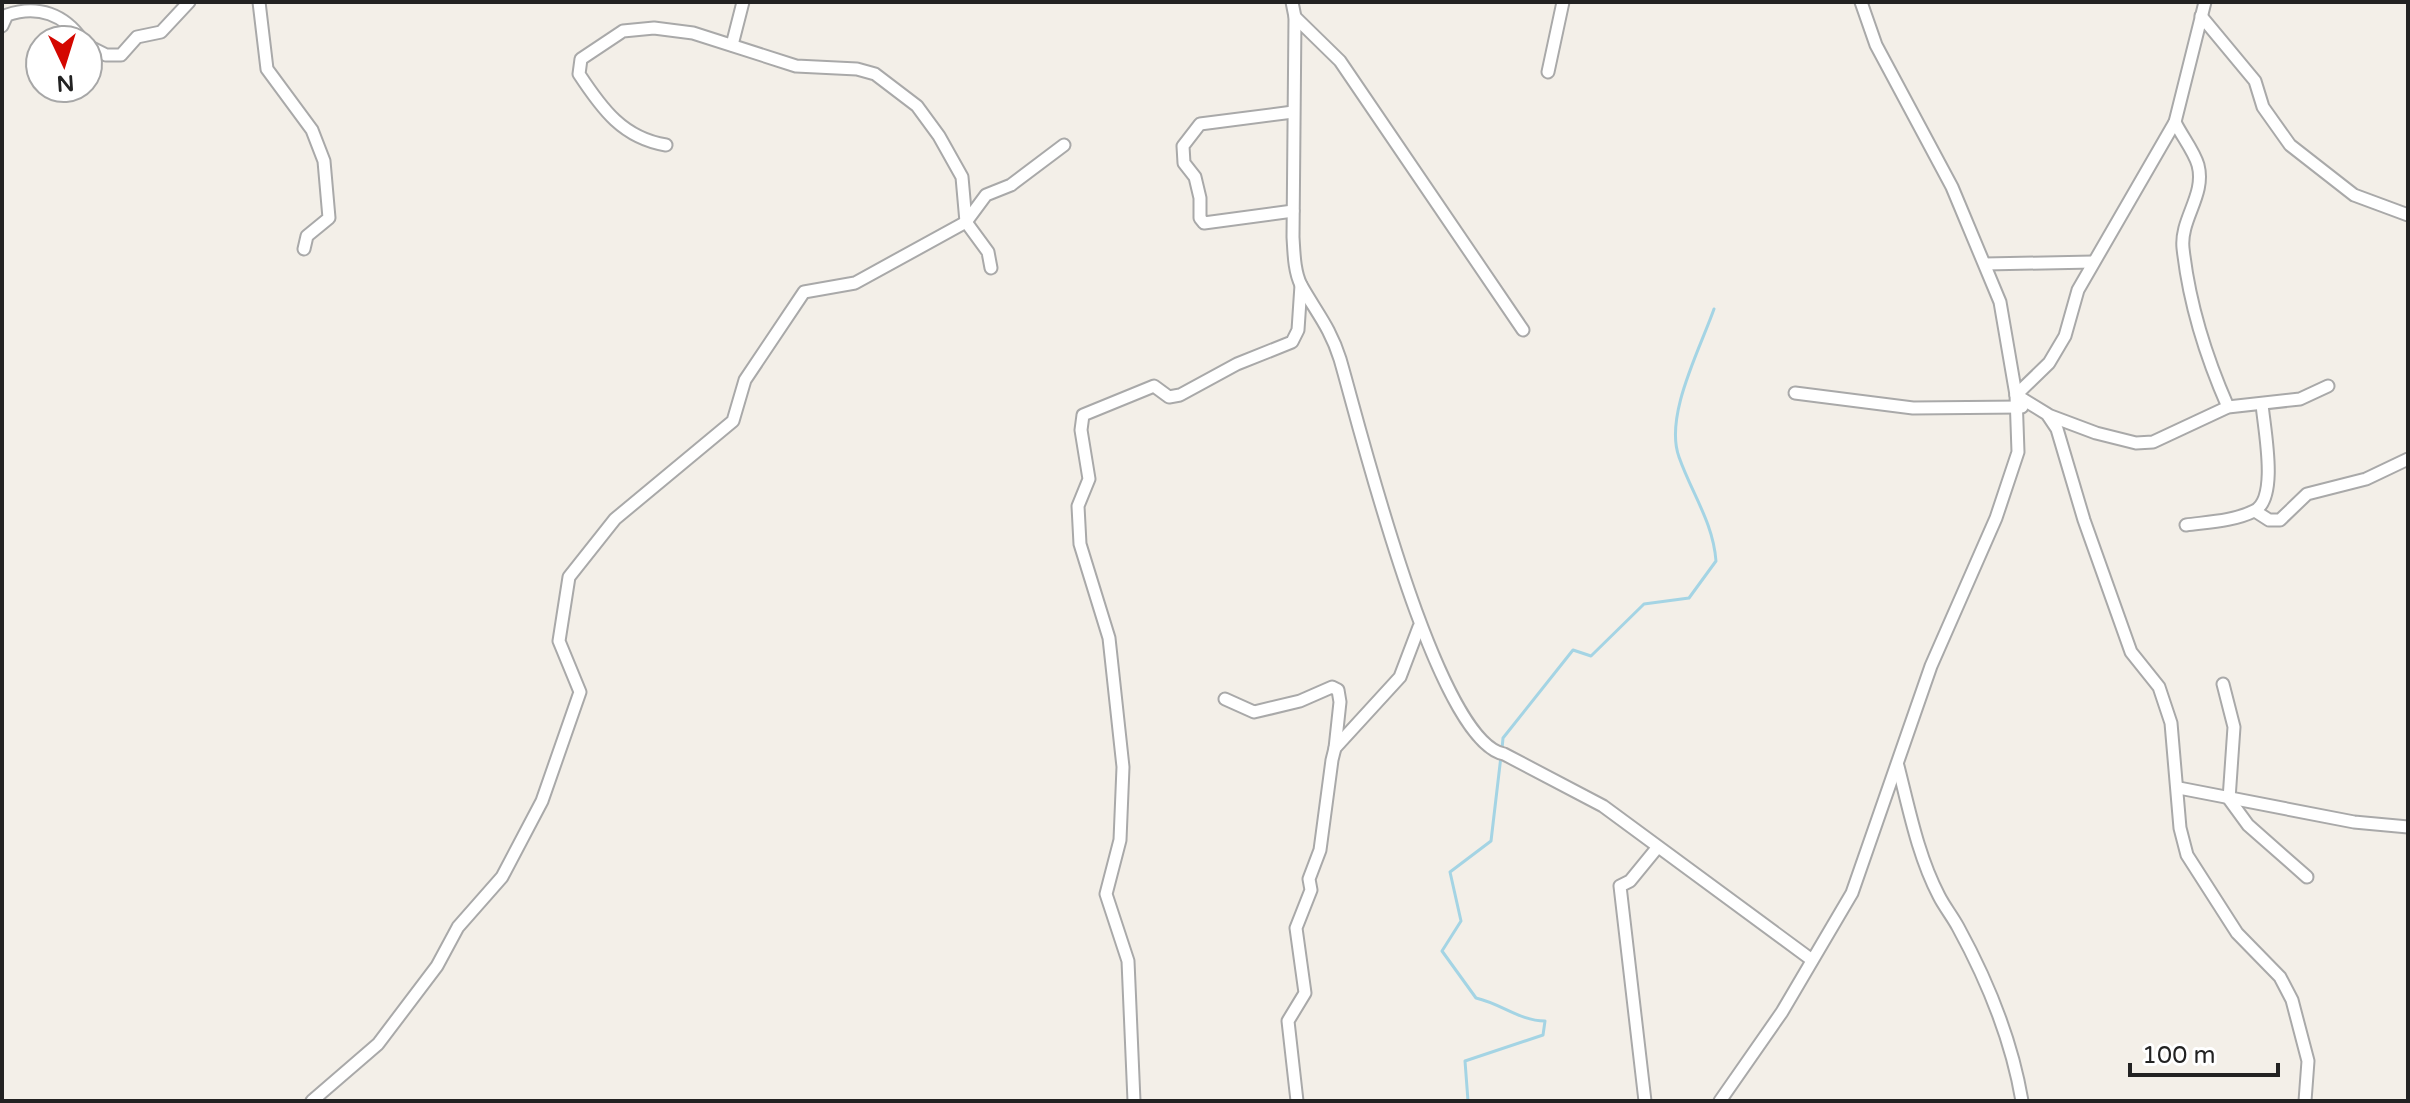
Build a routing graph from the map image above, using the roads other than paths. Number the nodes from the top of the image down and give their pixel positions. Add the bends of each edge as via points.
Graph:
1 (189, 2) edge
2 (259, 2) edge
3 (743, 2) edge
4 (1292, 2) edge
5 (1563, 2) edge
6 (1861, 2) edge
7 (2205, 2) edge
8 (2201, 16) junction
9 (1295, 17) junction
10 (69, 24) edge
11 (2, 26) edge
12 (732, 45) junction
13 (104, 54) edge
14 (1548, 72) dead end
15 (1293, 112) junction
16 (2175, 122) junction
17 (666, 145) dead end
18 (1064, 145) dead end
19 (1293, 211) junction
20 (2408, 215) edge
21 (966, 222) junction
22 (304, 249) dead end
23 (2093, 262) junction
24 (1985, 264) junction
25 (991, 268) dead end
26 (1301, 284) junction
27 (1523, 330) dead end
28 (2328, 386) dead end
29 (1795, 393) dead end
30 (2016, 401) junction
31 (2262, 404) junction
32 (2228, 407) junction
33 (2047, 414) junction
34 (2408, 459) edge
35 (2255, 511) junction
36 (2186, 525) dead end
37 (1419, 627) junction
38 (2223, 684) dead end
39 (1225, 699) dead end
40 (1335, 748) junction
41 (1897, 764) junction
42 (2179, 788) junction
43 (2229, 799) junction
44 (2408, 827) edge
45 (1657, 848) junction
46 (2307, 877) dead end
47 (1812, 960) junction
48 (312, 1101) edge
49 (1134, 1101) edge
50 (1297, 1101) edge
51 (1645, 1101) edge
52 (1720, 1101) edge
53 (2022, 1101) edge
54 (2305, 1101) edge

1 - 13 street via 161,32 137,37 121,55
2 - 22 street via 267,69 312,130 324,161 329,218 307,236
3 - 12 street
4 - 9 street
5 - 14 street
6 - 24 street via 1876,45 1952,187
7 - 8 street
8 - 16 street
8 - 20 street via 2255,81 2263,107 2290,145 2354,195
9 - 15 street
9 - 27 street via 1340,61
10 - 11 street via 43,12 7,15
12 - 17 street via 677,30 631,30 609,38 581,59 579,74 627,132 641,141
12 - 21 street via 796,66 875,74 917,106 962,177
15 - 19 street
15 - 19 street via 1200,124 1183,146 1204,223
16 - 23 street
16 - 32 street via 2199,169 2199,190 2183,245 2201,336
18 - 21 street via 1011,185 986,195
19 - 26 street
21 - 25 street via 988,252
21 - 48 street via 855,283 804,292 745,380 733,421 615,519 569,577 559,641 580,692 542,801 502,877 458,927 437,966 395,1022 378,1044
23 - 24 street
23 - 30 street via 2078,290 2065,336
24 - 30 street via 2008,335
26 - 37 street via 1325,318 1340,359
26 - 49 street via 1298,330 1292,342 1180,395 1169,397 1154,386 1083,415 1089,479 1078,506 1080,544 1109,638 1123,767 1120,840 1106,894 1128,961
28 - 31 street via 2300,399
29 - 30 street via 1913,408
30 - 33 street
30 - 41 street via 2018,452
31 - 32 street
31 - 35 street via 2268,495
32 - 33 street via 2167,438 2136,443
33 - 42 street via 2057,429 2131,652 2159,687 2171,723
34 - 35 street via 2366,479 2318,489 2280,520
35 - 36 street
37 - 40 street via 1400,677
37 - 45 street via 1464,717 1499,753 1603,806
38 - 43 street via 2234,727
39 - 40 street via 1254,712 1332,687 1340,702
40 - 50 street via 1320,850 1296,928 1305,993 1288,1021
41 - 47 street via 1852,893
41 - 53 street via 1914,830 1938,894 1994,1008
42 - 43 street
42 - 54 street via 2180,828 2197,876 2237,933 2280,977 2292,1000 2308,1061
43 - 44 street
43 - 46 street via 2248,825
45 - 47 street
45 - 51 street via 1620,886
47 - 52 street

